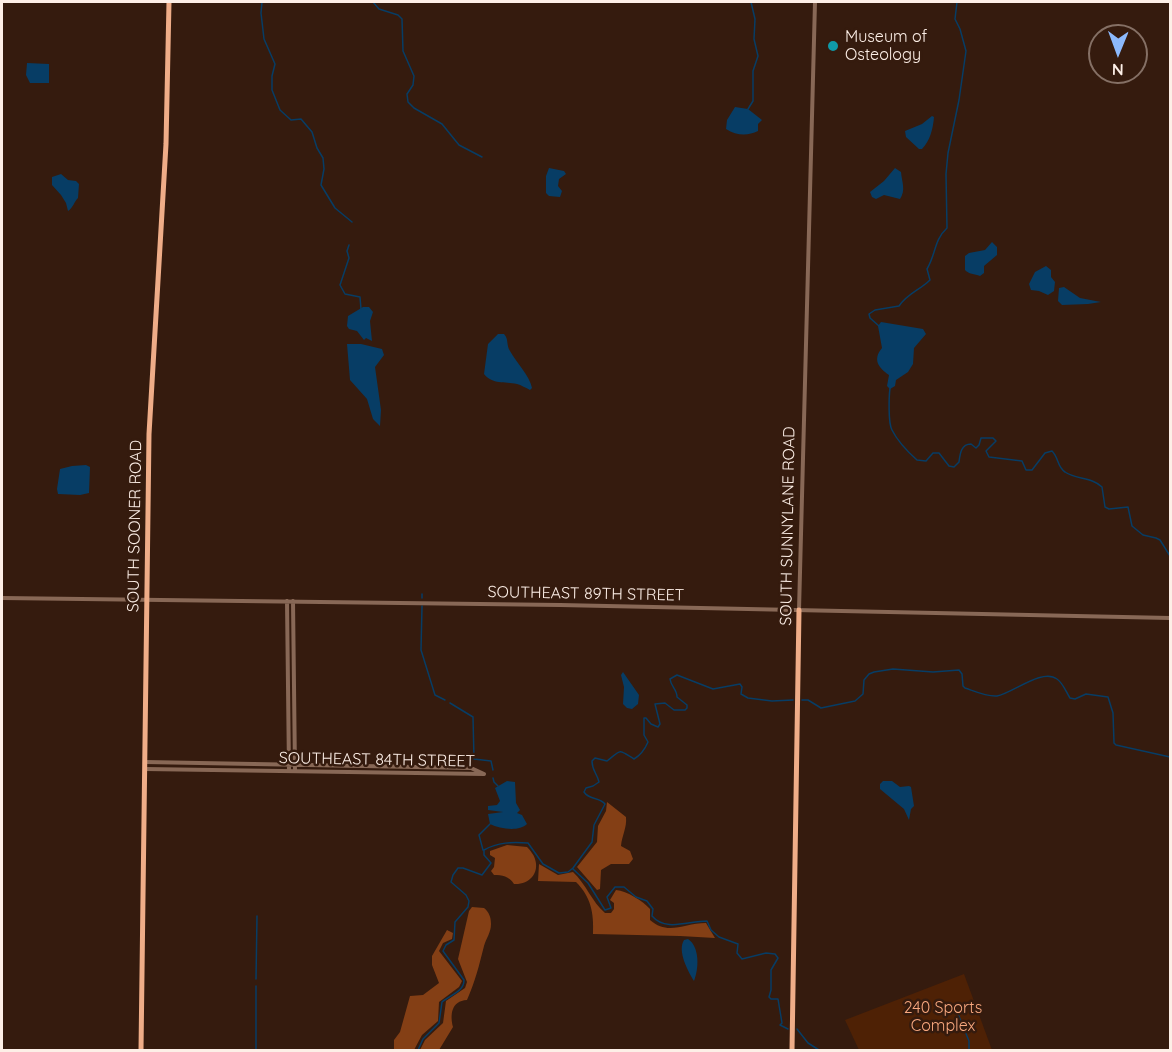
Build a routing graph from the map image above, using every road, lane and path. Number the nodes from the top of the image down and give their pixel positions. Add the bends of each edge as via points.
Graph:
1 (169, 2) edge
2 (815, 2) edge
3 (2, 598) edge
4 (147, 599) junction
5 (287, 601) junction
6 (293, 601) junction
7 (799, 610) junction
8 (1170, 618) edge
9 (145, 762) junction
10 (288, 765) junction
11 (295, 765) junction
12 (145, 769) junction
13 (288, 771) junction
14 (295, 771) junction
15 (141, 1050) edge
16 (792, 1050) edge

1 - 4 main road, SOUTH SOONER ROAD via 166,144 150,405
2 - 7 street, SOUTH SUNNYLANE ROAD
3 - 4 street, SOUTHEAST 89TH STREET
4 - 5 street, SOUTHEAST 89TH STREET
4 - 9 main road, SOUTH SOONER ROAD
5 - 6 street, SOUTHEAST 89TH STREET
5 - 10 street
6 - 7 street, SOUTHEAST 89TH STREET
6 - 11 street
7 - 8 street, SOUTHEAST 89TH STREET
7 - 16 main road, SOUTH SUNNYLANE ROAD
9 - 10 street, SOUTHEAST 84TH STREET
9 - 12 main road, SOUTH SOONER ROAD
10 - 11 street, SOUTHEAST 84TH STREET
10 - 13 street
11 - 14 street
11 - 14 street, SOUTHEAST 84TH STREET via 471,768 484,774
12 - 13 street, SOUTHEAST 84TH STREET
12 - 15 main road, SOUTH SOONER ROAD
13 - 14 street, SOUTHEAST 84TH STREET

